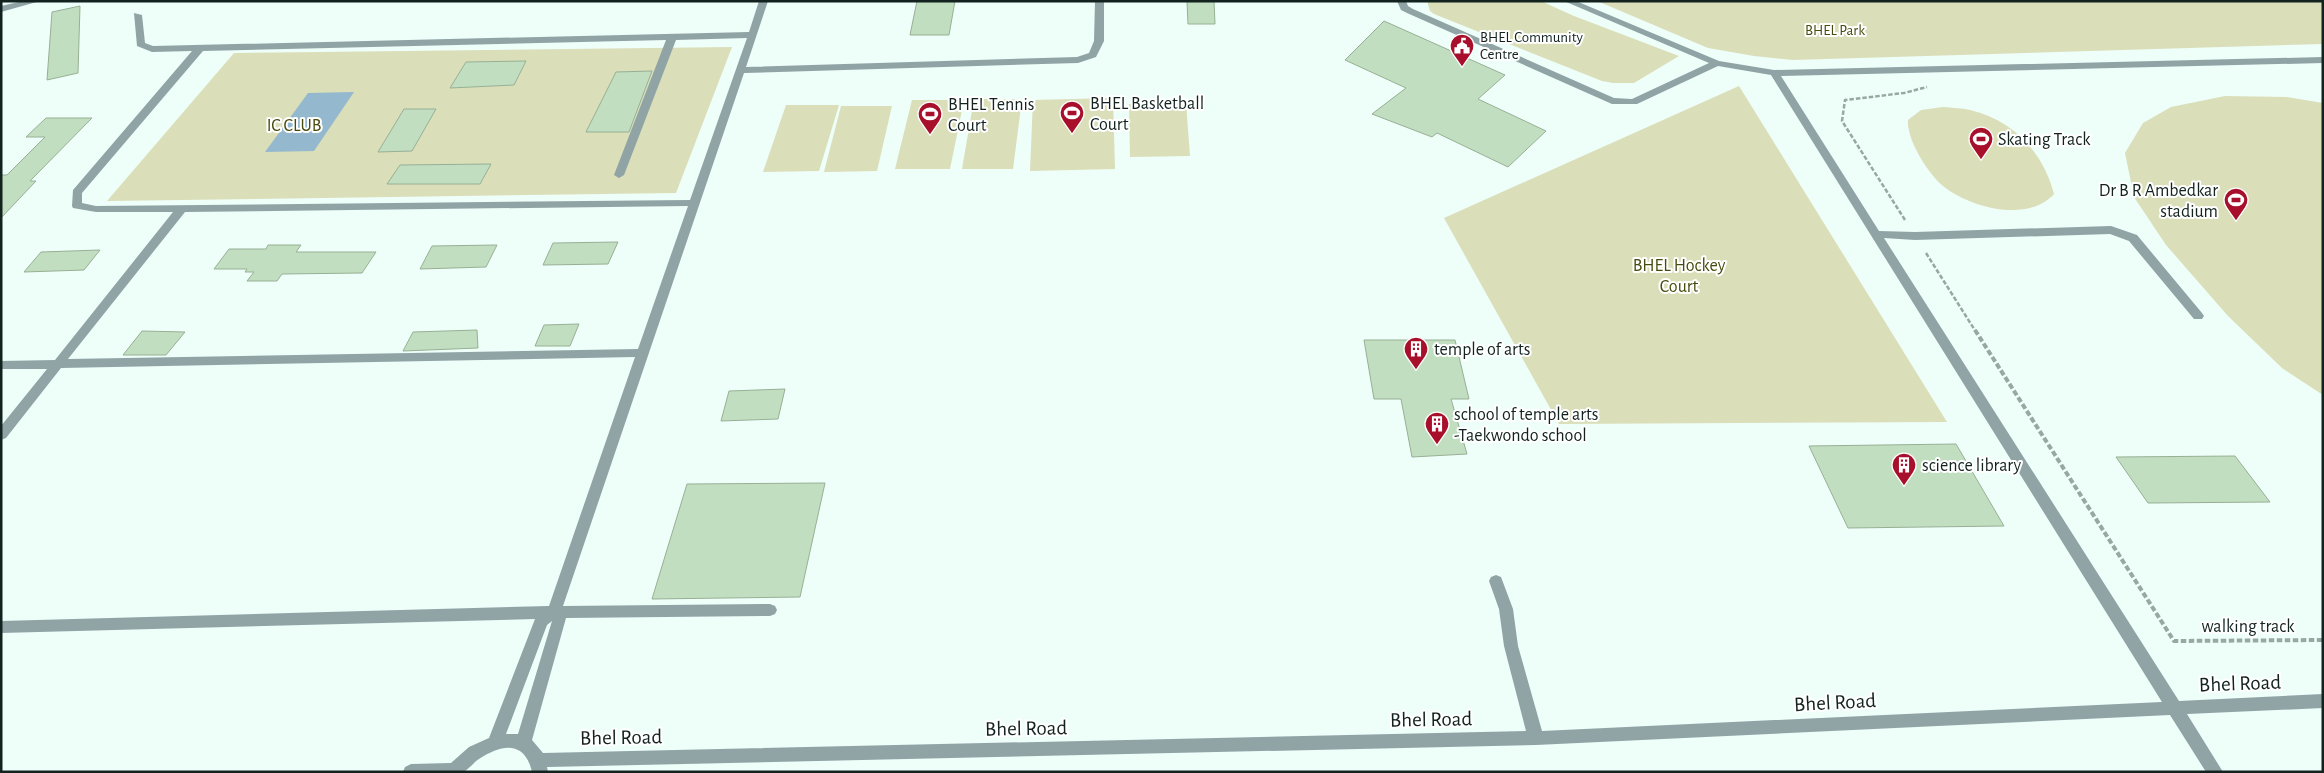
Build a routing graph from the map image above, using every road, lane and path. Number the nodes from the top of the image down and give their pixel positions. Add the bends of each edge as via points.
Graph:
1 (36, 1) edge
2 (764, 1) edge
3 (1100, 1) edge
4 (1401, 1) edge
5 (1568, 1) edge
6 (1, 8) edge
7 (137, 14) dead end
8 (752, 35) junction
9 (672, 37) junction
10 (199, 48) junction
11 (2323, 60) edge
12 (1717, 64) junction
13 (740, 70) junction
14 (1774, 73) junction
15 (620, 175) dead end
16 (693, 203) junction
17 (182, 209) junction
18 (1874, 234) junction
19 (2198, 316) dead end
20 (643, 353) junction
21 (58, 364) junction
22 (1, 365) edge
23 (1, 435) edge
24 (1496, 581) dead end
25 (770, 610) dead end
26 (554, 612) junction
27 (1, 627) edge
28 (2323, 640) edge
29 (2174, 641) dead end
30 (2323, 702) edge
31 (2172, 707) junction
32 (1536, 738) junction
33 (495, 742) junction
34 (523, 743) junction
35 (540, 766) edge
36 (454, 771) edge
37 (411, 772) edge
38 (2215, 772) edge

1 - 6 street
2 - 8 street
3 - 13 street via 1100,41 1092,55 1078,60
4 - 12 street via 1410,12 1612,101 1633,102
5 - 12 street
7 - 10 street via 140,44 144,47
8 - 9 street
8 - 13 street
9 - 10 street
9 - 15 street
10 - 17 street via 77,192 77,206
11 - 14 street
12 - 14 street
13 - 16 street
14 - 18 street
16 - 17 street
16 - 20 street
17 - 21 street
18 - 19 street via 1915,236 2111,230 2123,233 2132,238
18 - 31 street
20 - 21 street
20 - 26 street
21 - 22 street
21 - 23 street
24 - 32 street via 1506,609 1511,646
25 - 26 street
26 - 27 street
26 - 33 street via 541,621
26 - 34 street via 560,620
28 - 29 path, walking track
30 - 31 street, Bhel Road
31 - 32 street, Bhel Road
31 - 38 street
32 - 35 street, Bhel Road
33 - 34 street via 510,740
33 - 36 street via 479,748
34 - 35 street via 533,750
36 - 37 street

